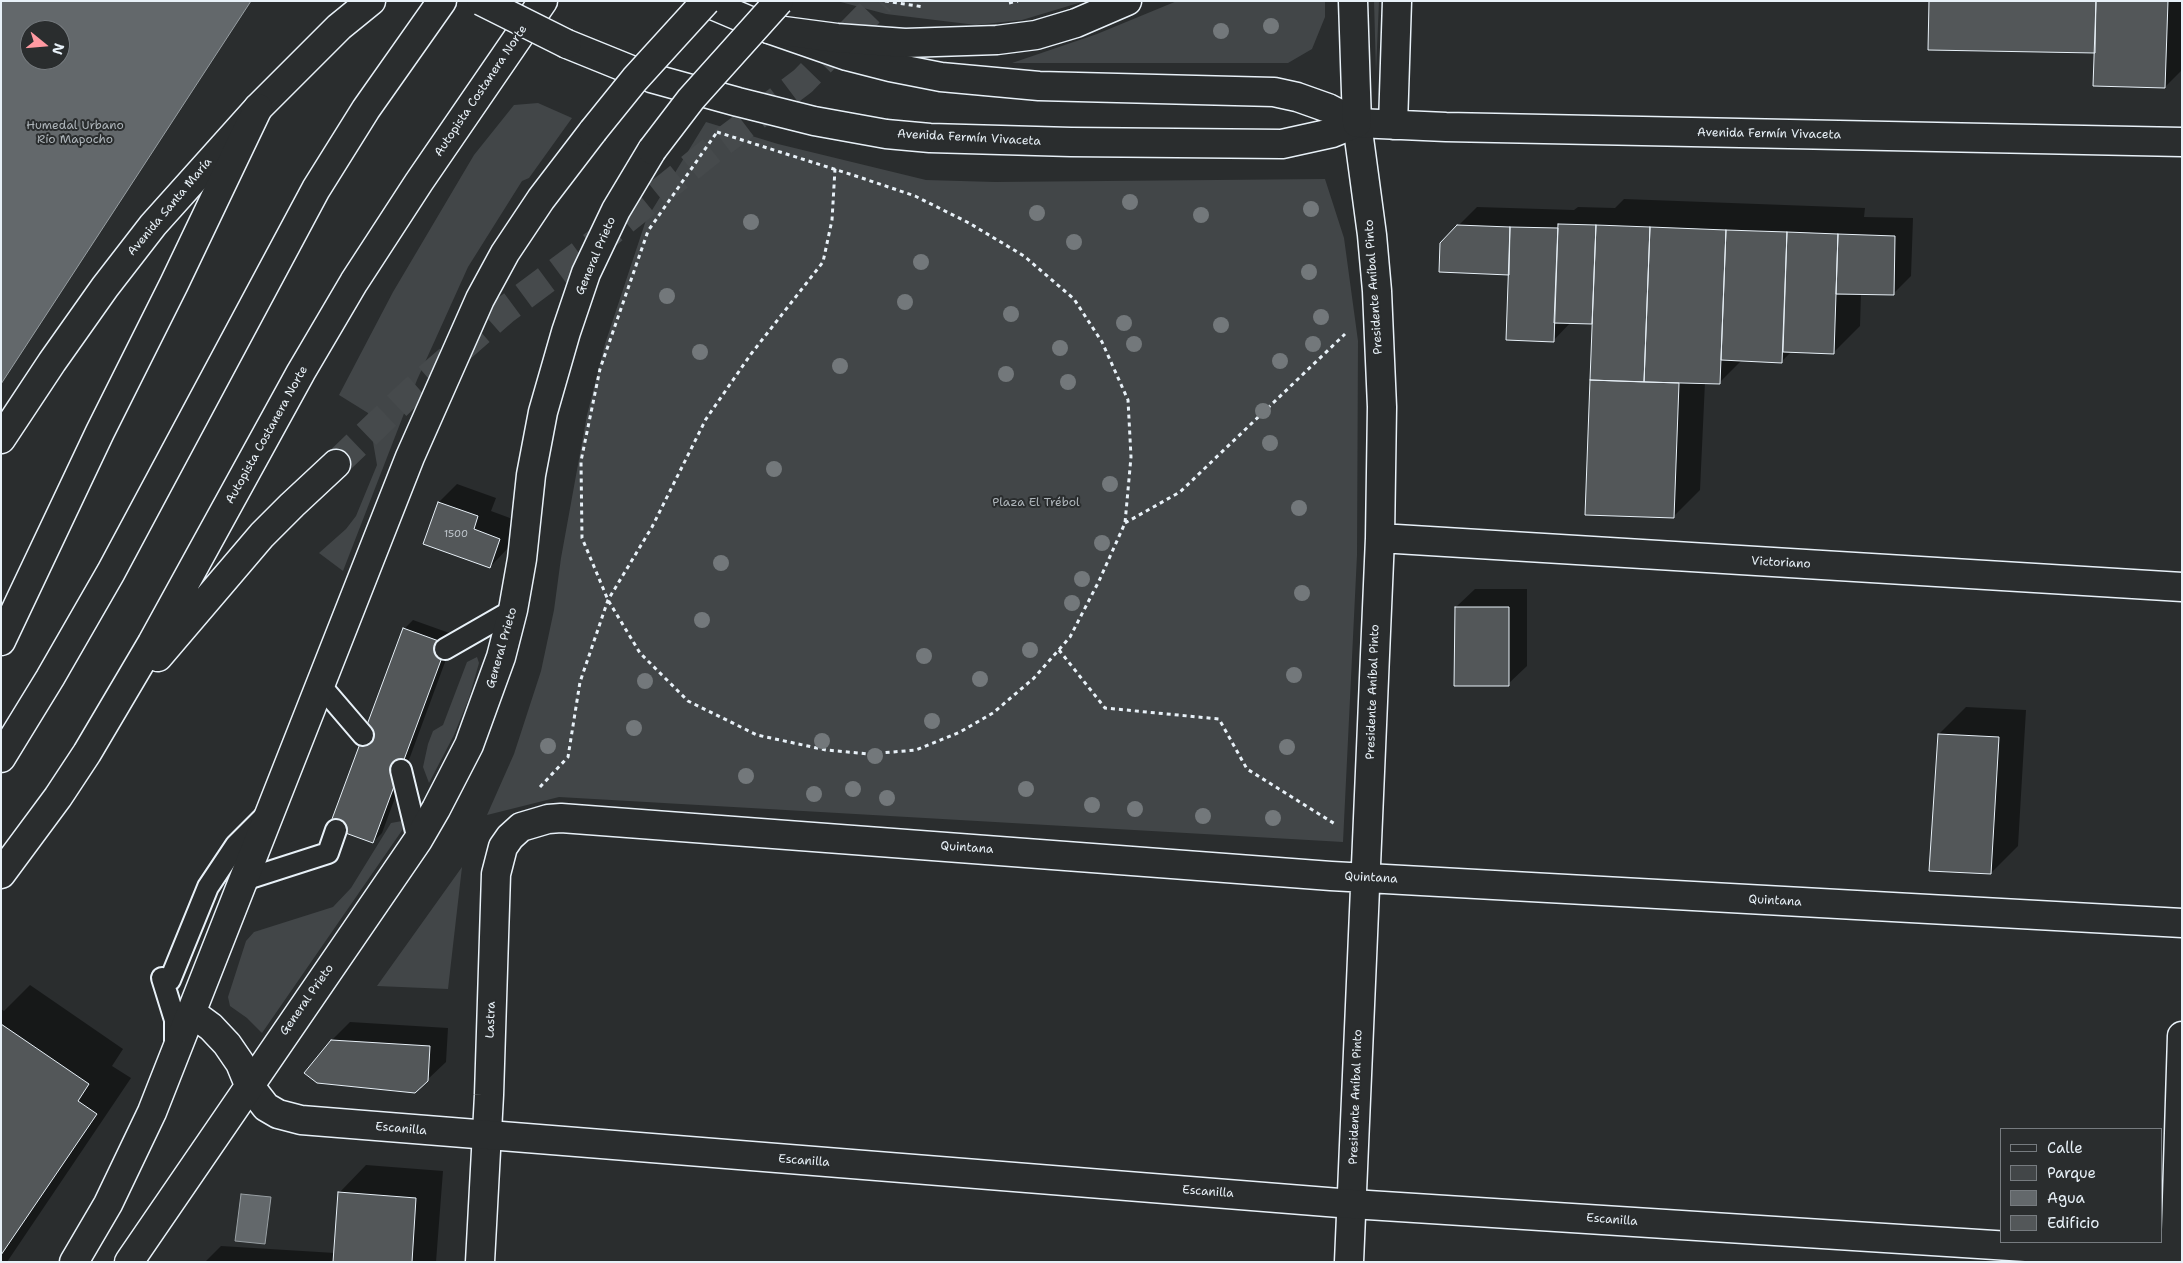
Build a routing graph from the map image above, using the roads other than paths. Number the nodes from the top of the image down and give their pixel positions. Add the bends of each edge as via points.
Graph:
1 (345, 1) edge
2 (371, 1) edge
3 (442, 1) edge
4 (481, 1) edge
5 (543, 1) edge
6 (704, 1) edge
7 (779, 1) edge
8 (1127, 1) edge
9 (1353, 1) edge
10 (1398, 1) edge
11 (339, 27) junction
12 (769, 29) junction
13 (258, 108) junction
14 (1357, 123) junction
15 (1394, 125) junction
16 (2182, 142) edge
17 (1, 439) edge
18 (336, 464) tunnel mouth
19 (1380, 538) junction
20 (2182, 587) edge
21 (513, 610) junction
22 (1, 642) edge
23 (445, 649) dead end
24 (321, 686) junction
25 (108, 716) junction
26 (363, 735) dead end
27 (1, 758) edge
28 (401, 770) dead end
29 (272, 810) junction
30 (561, 818) joint
31 (336, 830) dead end
32 (418, 840) junction
33 (1, 874) edge
34 (1365, 878) junction
35 (244, 880) junction
36 (2182, 923) edge
37 (162, 978) junction
38 (192, 1013) junction
39 (2182, 1036) edge
40 (174, 1060) junction
41 (249, 1085) junction
42 (488, 1136) junction
43 (1352, 1204) junction
44 (2177, 1258) edge
45 (74, 1262) edge
46 (129, 1262) edge
47 (480, 1262) edge
48 (1349, 1262) edge

1 - 11 main road
2 - 11 main road, Avenida Santa María
3 - 27 main road via 366,109 316,189 111,572
4 - 14 main road, Avenida Fermín Vivaceta, bridge via 567,44 651,78 814,121 886,134 1043,142 1282,144 1332,133
5 - 25 main road, Autopista Costanera Norte via 354,282
6 - 12 main road, Avenida Fermín Vivaceta
6 - 24 main road, bridge via 593,131 505,253 480,299 410,457
7 - 21 main road, General Prieto, bridge via 702,86 652,150 616,210 586,273 543,412
8 - 12 main road via 1076,23 1036,35 997,40 905,43
9 - 14 main road, Presidente Aníbal Pinto
10 - 15 main road
11 - 13 main road, Avenida Santa María
12 - 14 main road, Avenida Fermín Vivaceta via 847,56 941,77 1039,86 1274,92 1328,108
13 - 17 main road, Avenida Santa María via 204,165 105,286
13 - 22 main road
14 - 15 main road, Avenida Fermín Vivaceta
14 - 19 main road, Presidente Aníbal Pinto via 1377,291 1382,408
15 - 16 main road, Avenida Fermín Vivaceta
18 - 25 main road via 262,535
19 - 20 main road, Victoriano
19 - 34 main road, Presidente Aníbal Pinto
21 - 23 lane
21 - 32 main road, General Prieto via 501,657 469,745
24 - 26 lane
24 - 29 main road
25 - 33 main road, Autopista Costanera Norte via 58,797
28 - 32 lane
29 - 35 main road
29 - 37 lane via 242,838 221,865
30 - 34 main road, Quintana
30 - 42 main road, Lastra via 535,821 521,827 503,848 499,859
31 - 35 lane via 328,853
32 - 41 main road, General Prieto
34 - 36 main road, Quintana
34 - 43 main road, Presidente Aníbal Pinto
35 - 38 main road
37 - 38 lane
37 - 40 lane via 175,1020
38 - 40 main road
38 - 41 main road, Escanilla via 227,1044
39 - 44 main road
40 - 45 main road via 120,1180
41 - 42 main road, Escanilla via 266,1107 289,1118
41 - 46 main road, General Prieto
42 - 43 main road, Escanilla
42 - 47 main road, Lastra
43 - 44 main road, Escanilla
43 - 48 main road, Presidente Aníbal Pinto

